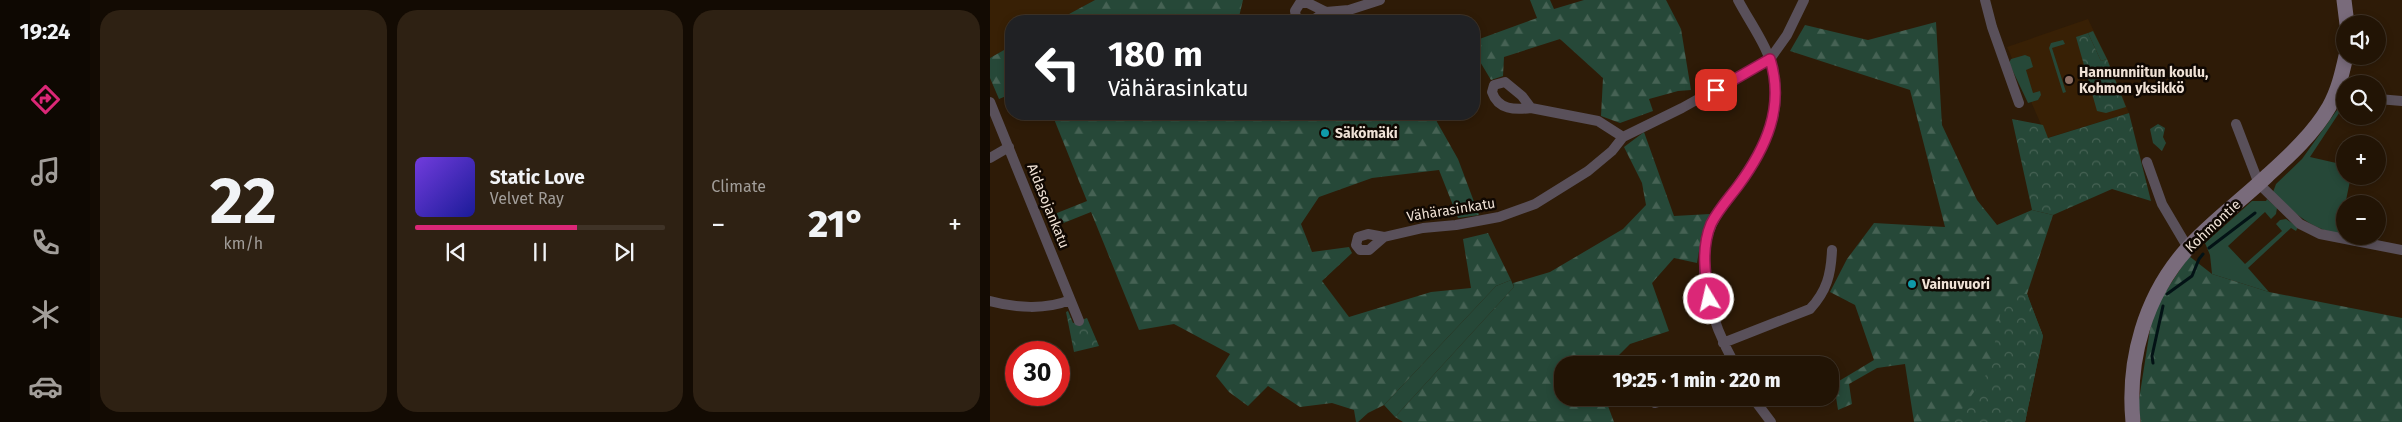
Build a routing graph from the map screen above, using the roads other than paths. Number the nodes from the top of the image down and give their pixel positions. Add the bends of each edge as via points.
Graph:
1 (1380, 0) edge
2 (1738, 0) edge
3 (1804, 0) edge
4 (1985, 0) edge
5 (2344, 0) edge
6 (1326, 12) junction
7 (1296, 15) edge
8 (1321, 15) edge
9 (2346, 15) edge
10 (1770, 59) junction
11 (2336, 99) edge
12 (2386, 100) edge
13 (2402, 101) edge
14 (990, 102) edge
15 (2019, 103) dead end
16 (1531, 108) dead end
17 (2236, 124) dead end
18 (1623, 137) junction
19 (1009, 147) junction
20 (990, 158) edge
21 (2147, 162) dead end
22 (2259, 184) junction
23 (1384, 237) dead end
24 (2188, 248) junction
25 (1832, 250) dead end
26 (2402, 250) edge
27 (1070, 300) junction
28 (990, 301) edge
29 (1079, 321) dead end
30 (1723, 343) junction
31 (1730, 356) edge
32 (1759, 406) edge
33 (1771, 422) edge
34 (2133, 422) edge

1 - 6 street via 1349,10
2 - 10 street
3 - 10 street, Vähärasinkatu via 1787,35
4 - 15 street
5 - 9 street
6 - 7 street via 1308,3 1300,3
6 - 8 street
10 - 18 street, Vähärasinkatu
10 - 30 street via 1776,88 1767,138 1756,162 1715,218 1705,247 1709,299
11 - 22 street, Kohmontie via 2314,128
12 - 13 street
14 - 19 street, Aidasojankatu
16 - 18 street via 1598,121
17 - 22 street
18 - 23 street, Vähärasinkatu via 1588,171 1534,204 1499,218 1423,228
19 - 20 street
19 - 27 street, Aidasojankatu
21 - 24 street via 2162,204
22 - 24 street, Kohmontie
22 - 26 street via 2293,218 2312,231
24 - 34 street, Kohmontie via 2164,280 2139,336 2131,384
25 - 30 street via 1831,274 1820,298 1810,309
27 - 28 street via 1042,306
27 - 29 street, Aidasojankatu
30 - 31 street
32 - 33 street

